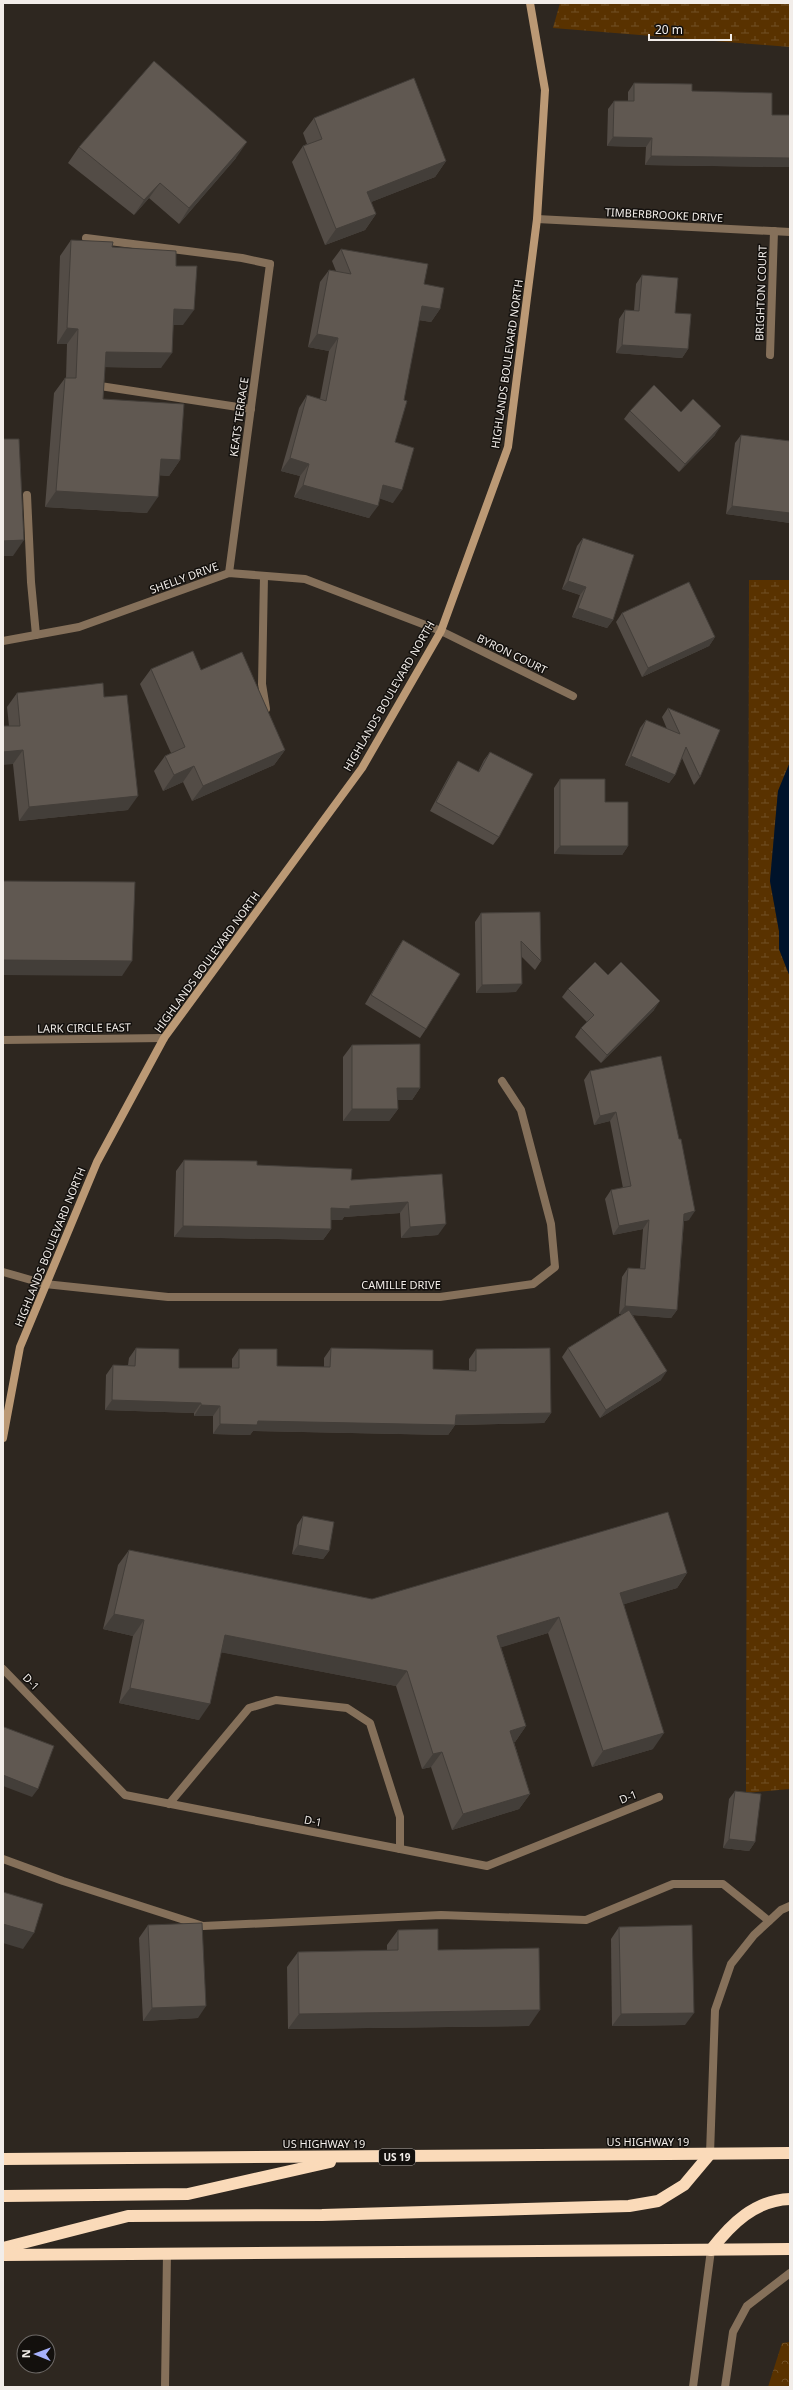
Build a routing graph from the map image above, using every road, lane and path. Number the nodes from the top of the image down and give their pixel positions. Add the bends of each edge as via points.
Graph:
1 (530, 3) edge
2 (537, 219) junction
3 (774, 231) junction
4 (790, 232) edge
5 (86, 238) dead end
6 (770, 355) dead end
7 (100, 386) edge
8 (251, 409) junction
9 (27, 495) dead end
10 (229, 573) junction
11 (264, 576) junction
12 (441, 631) junction
13 (36, 635) junction
14 (3, 641) edge
15 (573, 696) dead end
16 (268, 715) edge
17 (164, 1038) junction
18 (3, 1040) edge
19 (502, 1081) dead end
20 (3, 1272) edge
21 (45, 1284) junction
22 (3, 1438) edge
23 (3, 1669) edge
24 (659, 1797) dead end
25 (169, 1804) junction
26 (400, 1849) junction
27 (3, 1859) edge
28 (790, 1906) edge
29 (769, 1921) junction
30 (790, 2153) edge
31 (710, 2154) junction
32 (352, 2157) junction
33 (3, 2159) edge
34 (3, 2196) edge
35 (790, 2199) edge
36 (3, 2248) edge
37 (790, 2249) edge
38 (711, 2250) junction
39 (167, 2254) junction
40 (3, 2255) edge
41 (790, 2273) edge
42 (165, 2387) edge
43 (694, 2387) edge
44 (725, 2387) edge

1 - 2 street, HIGHLANDS BOULEVARD NORTH via 545,90
2 - 3 street, TIMBERBROOKE DRIVE
2 - 12 street, HIGHLANDS BOULEVARD NORTH via 508,447
3 - 4 street, TIMBERBROOKE DRIVE
3 - 6 street, BRIGHTON COURT
5 - 8 street, KEATS TERRACE via 242,258 270,264
7 - 8 street
8 - 10 street, KEATS TERRACE
9 - 13 street via 30,582
10 - 11 street, SHELLY DRIVE
10 - 13 street, SHELLY DRIVE via 79,627
11 - 12 street, SHELLY DRIVE via 305,579
11 - 16 street via 262,684
12 - 15 street, BYRON COURT
12 - 17 street, HIGHLANDS BOULEVARD NORTH via 362,768
13 - 14 street, SHELLY DRIVE
17 - 18 street, LARK CIRCLE EAST
17 - 21 street, HIGHLANDS BOULEVARD NORTH via 97,1162
19 - 21 street, CAMILLE DRIVE via 521,1110 551,1224 555,1267 533,1284 440,1297 168,1297
20 - 21 street
21 - 22 street, HIGHLANDS BOULEVARD NORTH via 20,1347
23 - 25 street, D-1 via 125,1795
24 - 26 street, D-1 via 487,1866
25 - 26 street, D-1
25 - 26 street via 249,1708 276,1700 347,1708 370,1723 400,1816
27 - 29 street via 62,1881 203,1926 441,1915 586,1920 673,1884 723,1884
28 - 29 street
29 - 31 street via 731,1964 715,2010
30 - 31 highway, US HIGHWAY 19 / US 19
31 - 32 highway, US HIGHWAY 19 / US 19
31 - 36 highway via 684,2185 658,2201 629,2206 322,2215 128,2216
32 - 33 highway, US HIGHWAY 19 / US 19
32 - 34 highway via 188,2194
35 - 38 highway via 749,2211 726,2230
37 - 38 highway
38 - 39 highway
38 - 43 street
39 - 40 highway
39 - 42 street
41 - 44 street via 747,2306 733,2332

